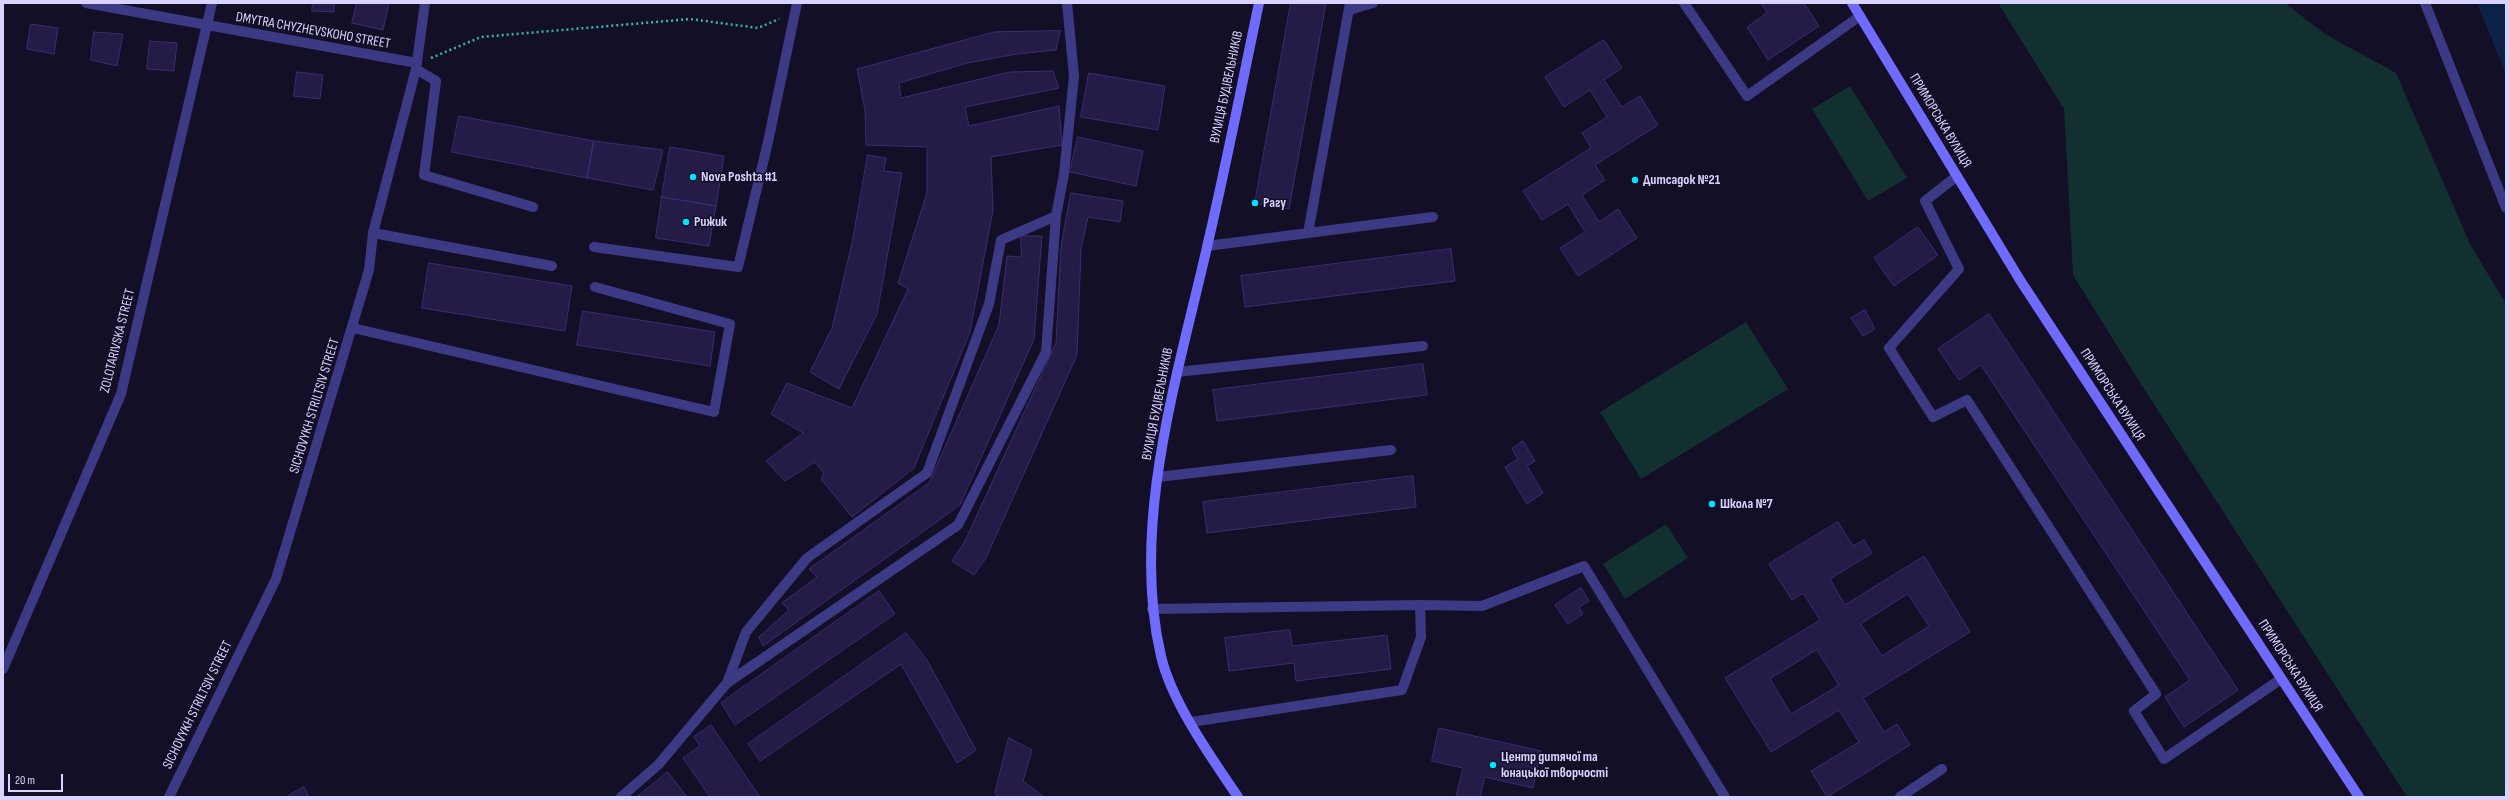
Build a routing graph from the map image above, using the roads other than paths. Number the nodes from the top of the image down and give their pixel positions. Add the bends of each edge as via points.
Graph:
1 (86, 3) edge
2 (212, 3) edge
3 (425, 3) edge
4 (797, 3) edge
5 (1067, 3) edge
6 (1259, 3) edge
7 (1373, 3) edge
8 (1684, 3) edge
9 (1852, 3) edge
10 (2425, 3) edge
11 (1349, 6) edge
12 (1860, 16) junction
13 (207, 26) junction
14 (417, 66) junction
15 (1957, 176) junction
16 (533, 207) dead end
17 (2506, 208) edge
18 (1056, 216) junction
19 (1433, 217) dead end
20 (373, 233) junction
21 (1308, 233) junction
22 (1207, 246) junction
23 (594, 247) dead end
24 (552, 266) dead end
25 (595, 287) dead end
26 (353, 328) junction
27 (1423, 346) dead end
28 (1177, 372) junction
29 (1391, 450) dead end
30 (1158, 477) junction
31 (1420, 605) junction
32 (1152, 609) junction
33 (3, 669) edge
34 (2281, 679) junction
35 (727, 683) junction
36 (1191, 722) junction
37 (1942, 770) dead end
38 (169, 797) edge
39 (621, 797) edge
40 (1238, 797) edge
41 (1725, 797) edge
42 (1900, 797) edge
43 (2359, 797) edge

1 - 13 street, DMYTRA CHYZHEVSKOHO STREET
2 - 13 street, ZOLOTARIVSKA STREET
3 - 14 street, SICHOVYKH STRILTSIV STREET
4 - 23 street via 738,268
5 - 18 street via 1074,76 1064,174
6 - 22 street, ВУЛИЦЯ БУДІВЕЛЬНИКІВ
7 - 11 street
8 - 12 street via 1747,96
9 - 12 street, ПРИМОРСЬКА ВУЛИЦЯ
10 - 17 street
11 - 21 street
12 - 15 street, ПРИМОРСЬКА ВУЛИЦЯ
13 - 14 street, DMYTRA CHYZHEVSKOHO STREET
13 - 33 street, ZOLOTARIVSKA STREET via 121,394
14 - 16 street via 436,81 424,175
14 - 20 street, SICHOVYKH STRILTSIV STREET
15 - 34 street, ПРИМОРСЬКА ВУЛИЦЯ via 2020,280
15 - 34 street via 1925,201 1959,269 1890,348 1929,411 1933,417 1967,400 2156,694 2134,711 2164,759
18 - 35 street via 1001,240 989,304 927,473 807,558 746,632
18 - 35 street via 1046,352 958,525
19 - 21 street
20 - 24 street
20 - 26 street, SICHOVYKH STRILTSIV STREET via 369,270
21 - 22 street
22 - 28 street, ВУЛИЦЯ БУДІВЕЛЬНИКІВ
25 - 26 street via 730,324 714,412
26 - 38 street, SICHOVYKH STRILTSIV STREET via 276,579
27 - 28 street
28 - 30 street, ВУЛИЦЯ БУДІВЕЛЬНИКІВ
29 - 30 street
30 - 32 street, ВУЛИЦЯ БУДІВЕЛЬНИКІВ via 1151,554
31 - 32 street
31 - 36 street via 1422,637 1402,690
31 - 41 street via 1482,606 1584,566
32 - 36 street, ВУЛИЦЯ БУДІВЕЛЬНИКІВ via 1161,658
34 - 43 street, ПРИМОРСЬКА ВУЛИЦЯ
35 - 39 street via 658,765
36 - 40 street, ВУЛИЦЯ БУДІВЕЛЬНИКІВ via 1206,750
37 - 42 street

